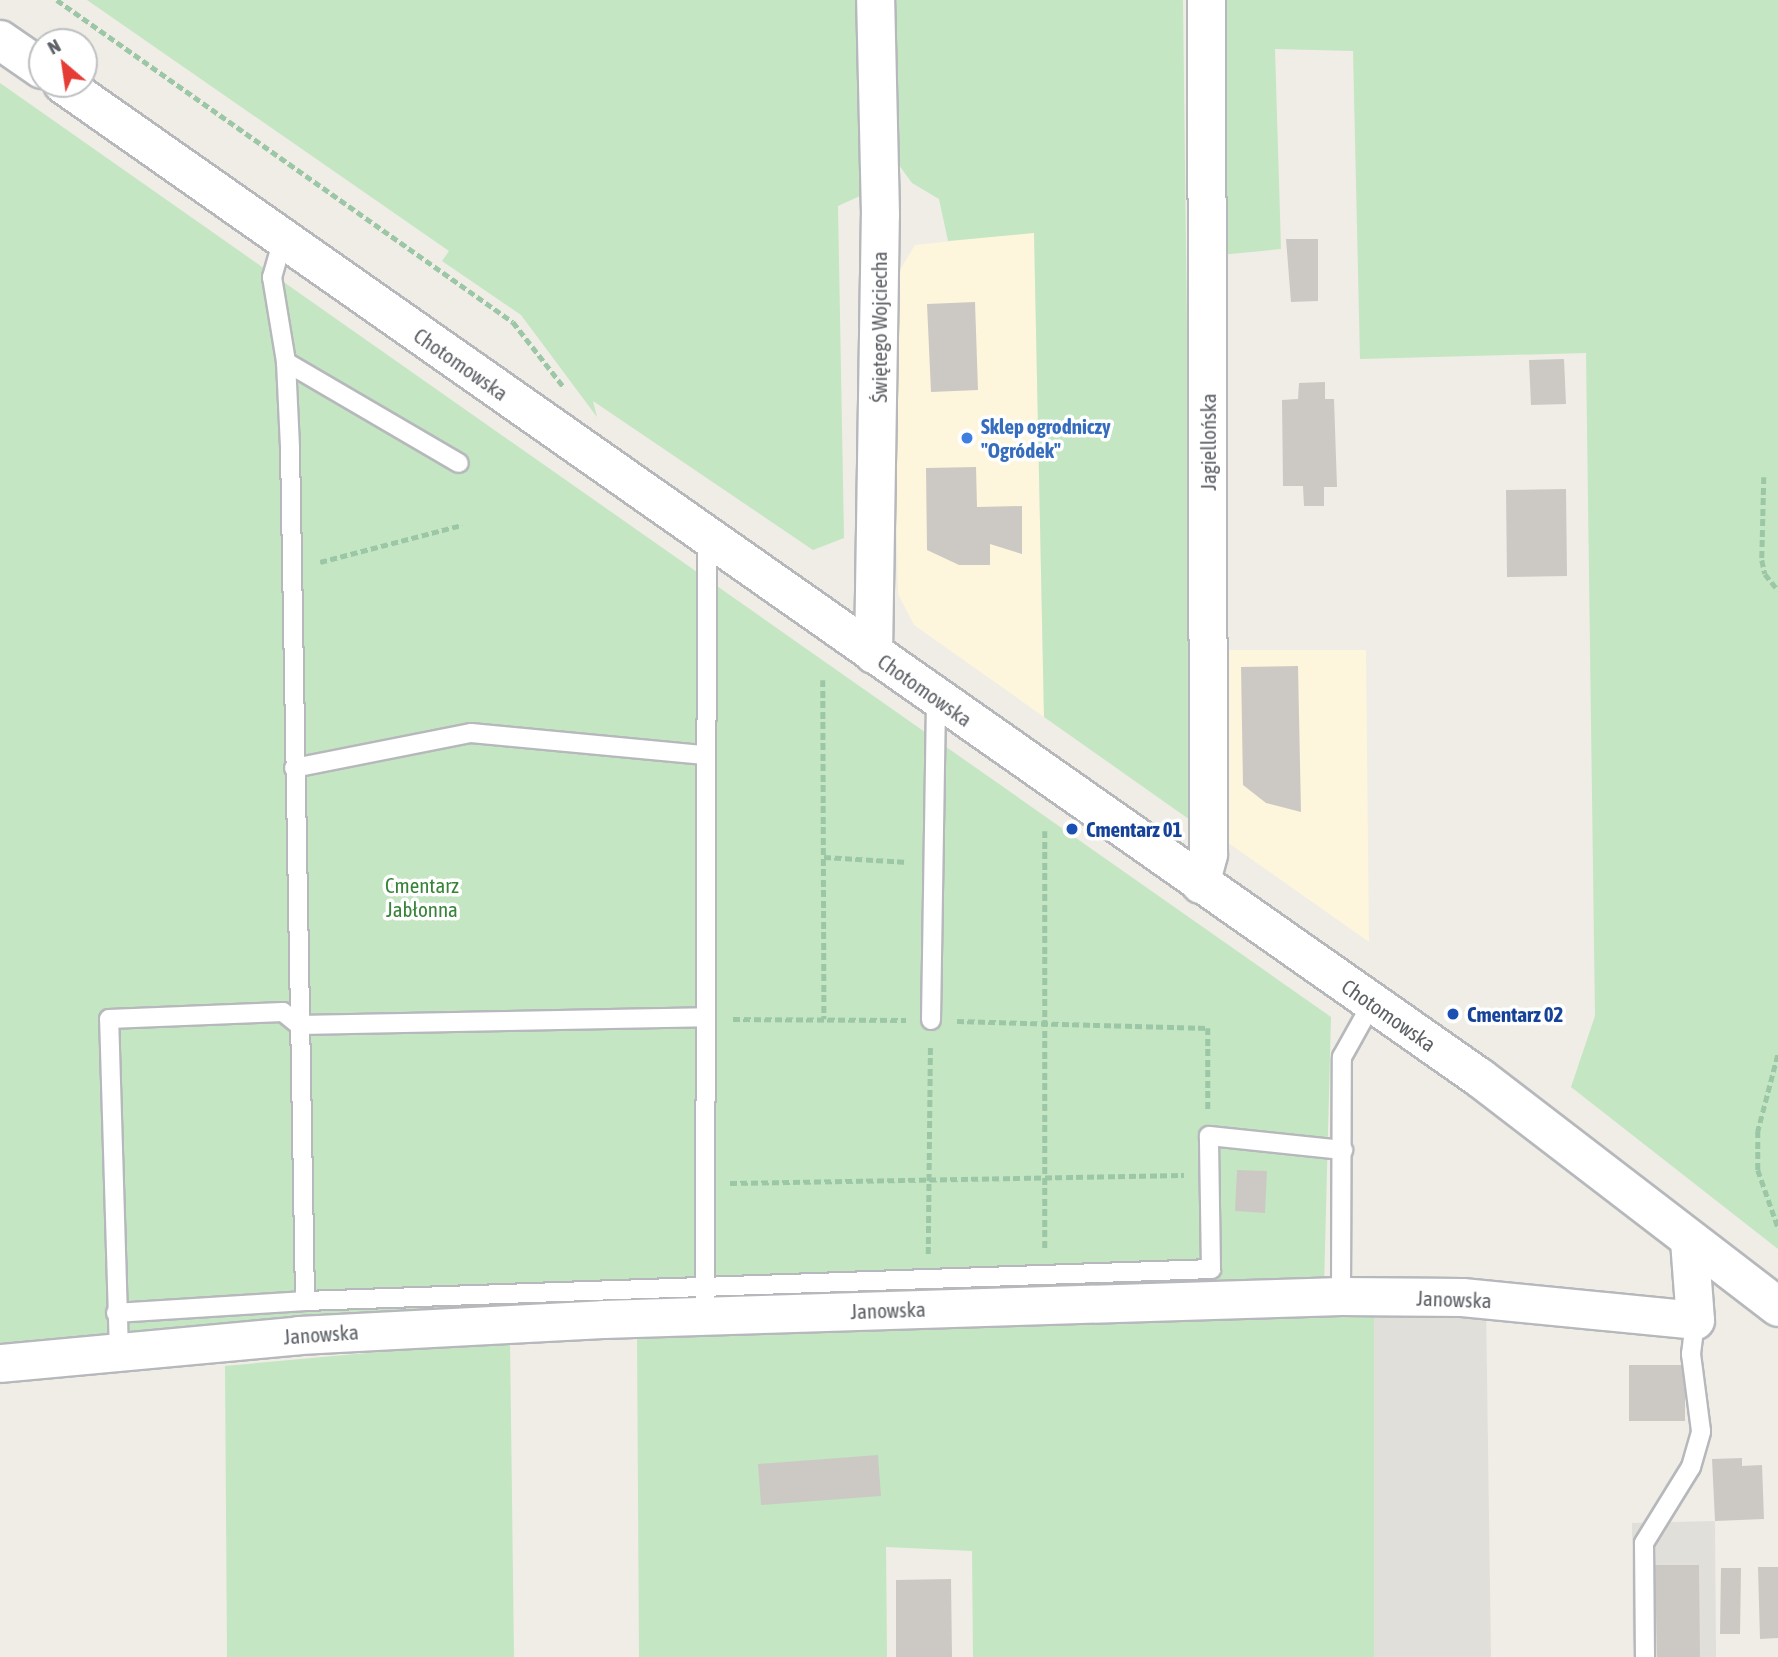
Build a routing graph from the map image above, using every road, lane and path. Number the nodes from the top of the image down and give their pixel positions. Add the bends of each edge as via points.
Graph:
1 (875, 0) edge
2 (1206, 0) edge
3 (0, 40) edge
4 (28, 59) edge
5 (83, 98) edge
6 (283, 239) junction
7 (286, 362) junction
8 (460, 463) dead end
9 (1764, 477) dead end
10 (461, 526) dead end
11 (707, 536) junction
12 (292, 569) junction
13 (1778, 590) edge
14 (873, 654) junction
15 (823, 680) dead end
16 (936, 698) junction
17 (705, 755) junction
18 (295, 768) junction
19 (1045, 831) dead end
20 (824, 857) junction
21 (934, 863) junction
22 (1200, 884) junction
23 (1372, 1003) junction
24 (706, 1017) junction
25 (824, 1019) junction
26 (931, 1020) junction
27 (1045, 1023) junction
28 (299, 1025) junction
29 (1778, 1055) edge
30 (1209, 1136) junction
31 (1343, 1150) junction
32 (1209, 1174) junction
33 (929, 1177) junction
34 (1044, 1177) junction
35 (706, 1184) junction
36 (1778, 1227) edge
37 (1689, 1240) junction
38 (1045, 1274) junction
39 (927, 1279) junction
40 (1341, 1296) junction
41 (305, 1301) junction
42 (705, 1301) junction
43 (1778, 1307) edge
44 (116, 1313) junction
45 (1695, 1320) junction
46 (119, 1352) junction
47 (0, 1363) edge
48 (1645, 1657) edge

1 - 14 street, Świętego Wojciecha via 880,228
2 - 22 street, Jagiellońska via 1208,854
3 - 4 street
5 - 6 street, Chotomowska
6 - 7 lane via 272,277
6 - 11 street, Chotomowska
7 - 8 lane
7 - 12 lane
9 - 13 path via 1762,560 1765,574
10 - 12 path
11 - 14 street, Chotomowska
11 - 17 lane
12 - 18 lane
14 - 16 street, Chotomowska
15 - 20 path
16 - 21 lane
16 - 22 street, Chotomowska
17 - 18 lane via 471,733
17 - 24 lane
18 - 28 lane
19 - 27 path
20 - 21 path
20 - 25 path
21 - 26 lane
22 - 23 street, Chotomowska
23 - 31 lane via 1342,1057
23 - 37 street, Chotomowska via 1480,1078
24 - 25 path
24 - 28 lane
24 - 35 lane
25 - 26 path
26 - 27 path
26 - 33 path
27 - 30 path via 1208,1028
27 - 34 path
28 - 41 lane
28 - 44 lane via 283,1012 109,1019
29 - 36 path via 1758,1131 1758,1170
30 - 31 lane
30 - 32 lane
31 - 40 lane
32 - 34 path
32 - 38 lane via 1211,1269
33 - 34 path
33 - 35 path
33 - 39 path
34 - 38 path
35 - 42 lane
37 - 43 street, Chotomowska
37 - 45 street
38 - 39 lane
39 - 42 lane
40 - 42 street, Janowska
40 - 45 street, Janowska via 1462,1297
41 - 42 lane
41 - 44 lane
42 - 46 street, Janowska
44 - 46 lane
45 - 48 lane via 1691,1354 1701,1432 1691,1467 1644,1542
46 - 47 street, Janowska

